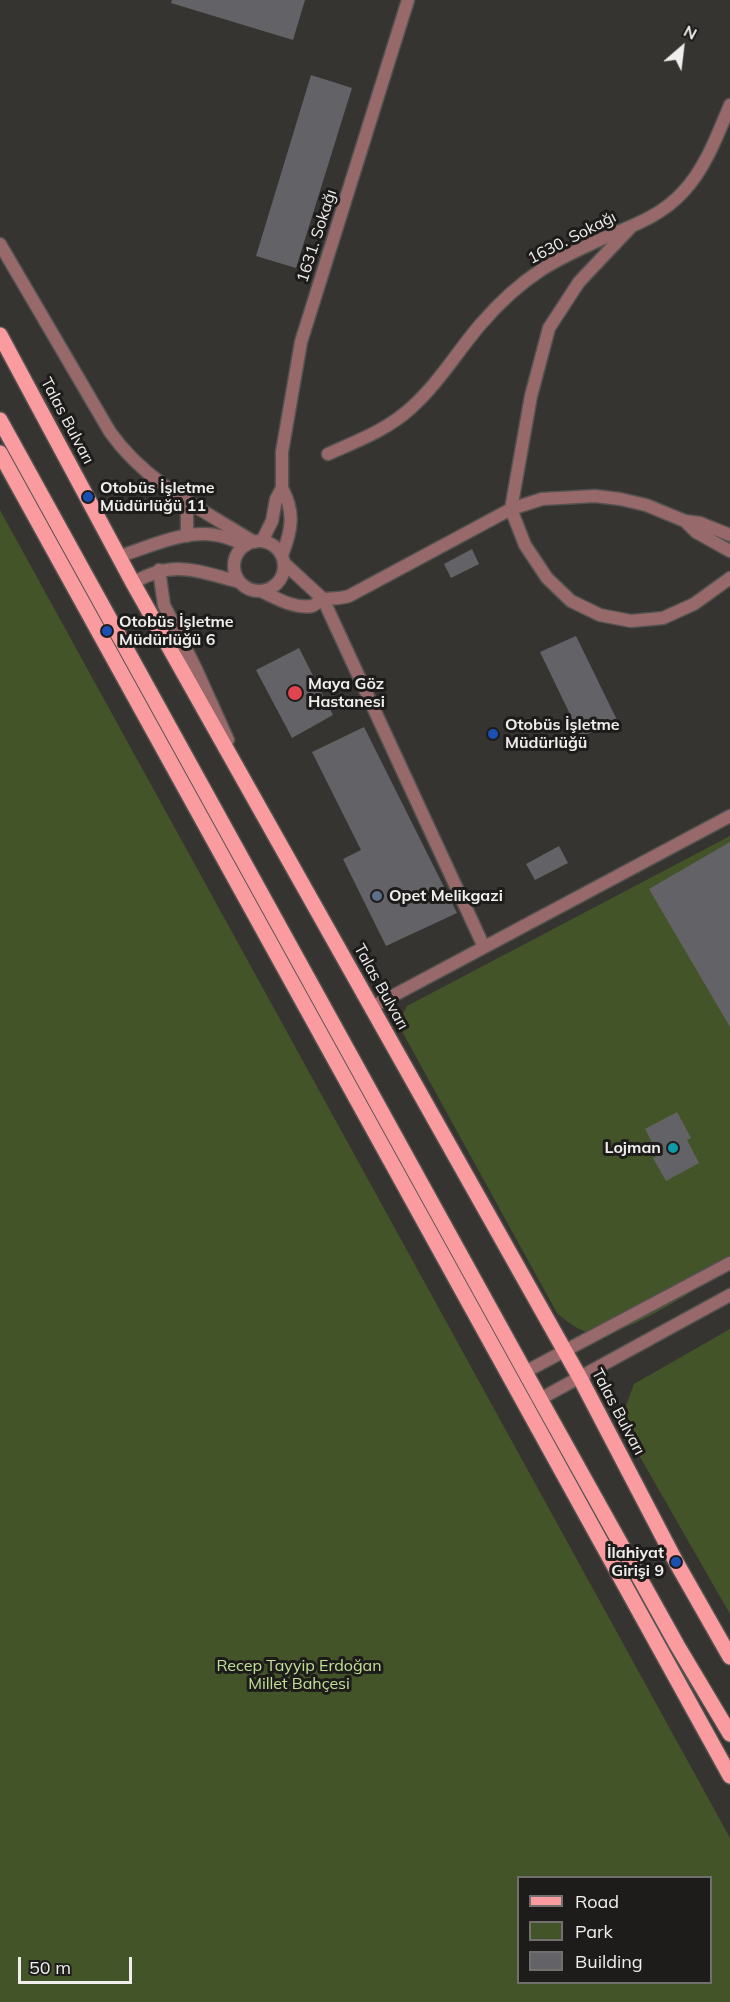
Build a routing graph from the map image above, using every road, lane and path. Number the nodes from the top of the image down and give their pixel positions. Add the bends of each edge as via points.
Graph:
1 (408, 0) edge
2 (730, 105) edge
3 (631, 227) junction
4 (0, 244) edge
5 (0, 335) edge
6 (0, 420) edge
7 (0, 453) edge
8 (328, 454) dead end
9 (282, 488) junction
10 (185, 499) junction
11 (511, 509) junction
12 (685, 521) junction
13 (730, 535) edge
14 (187, 536) junction
15 (254, 543) junction
16 (730, 551) edge
17 (120, 556) junction
18 (283, 559) junction
19 (159, 570) junction
20 (730, 578) edge
21 (240, 582) junction
22 (133, 583) junction
23 (261, 591) junction
24 (323, 599) junction
25 (250, 790) junction
26 (730, 816) edge
27 (484, 947) junction
28 (372, 1007) junction
29 (730, 1263) edge
30 (730, 1295) edge
31 (565, 1350) junction
32 (525, 1372) junction
33 (580, 1378) junction
34 (540, 1399) junction
35 (730, 1657) edge
36 (730, 1734) edge
37 (730, 1776) edge

1 - 9 street, 1631. Sokağı via 299,351 282,452
2 - 3 street, 1630. Sokağı via 693,181 659,213
3 - 8 street, 1630. Sokağı via 561,259 525,282 492,311 410,409 387,427
3 - 11 street via 579,282 549,328 531,396
4 - 10 street via 121,448 150,477
5 - 17 main road, Talas Bulvarı
6 - 32 main road
7 - 37 main road
9 - 15 street, 1631. Sokağı via 272,521
9 - 18 street, 1631. Sokağı via 289,501 291,523
10 - 14 street
10 - 15 street
11 - 12 street via 542,499 595,496 646,506
11 - 20 street via 525,545 547,578 571,600 600,615 631,621 663,618 694,604
11 - 24 street via 360,591 338,599
12 - 13 street
12 - 16 street via 696,532
14 - 15 street via 217,535
14 - 17 street
15 - 18 street via 277,548
15 - 21 street via 235,558
17 - 22 main road, Talas Bulvarı
18 - 23 street via 281,579
18 - 24 street
19 - 21 street via 187,569
19 - 22 street
19 - 25 street via 164,605
21 - 23 street
22 - 25 main road, Talas Bulvarı
23 - 24 street via 294,605 315,605
24 - 27 street
25 - 28 main road, Talas Bulvarı
26 - 27 street
27 - 28 street
28 - 31 main road, Talas Bulvarı
29 - 31 street
30 - 33 street
31 - 32 street
31 - 33 main road, Talas Bulvarı
32 - 34 main road
33 - 34 street
33 - 35 main road, Talas Bulvarı
34 - 36 main road

